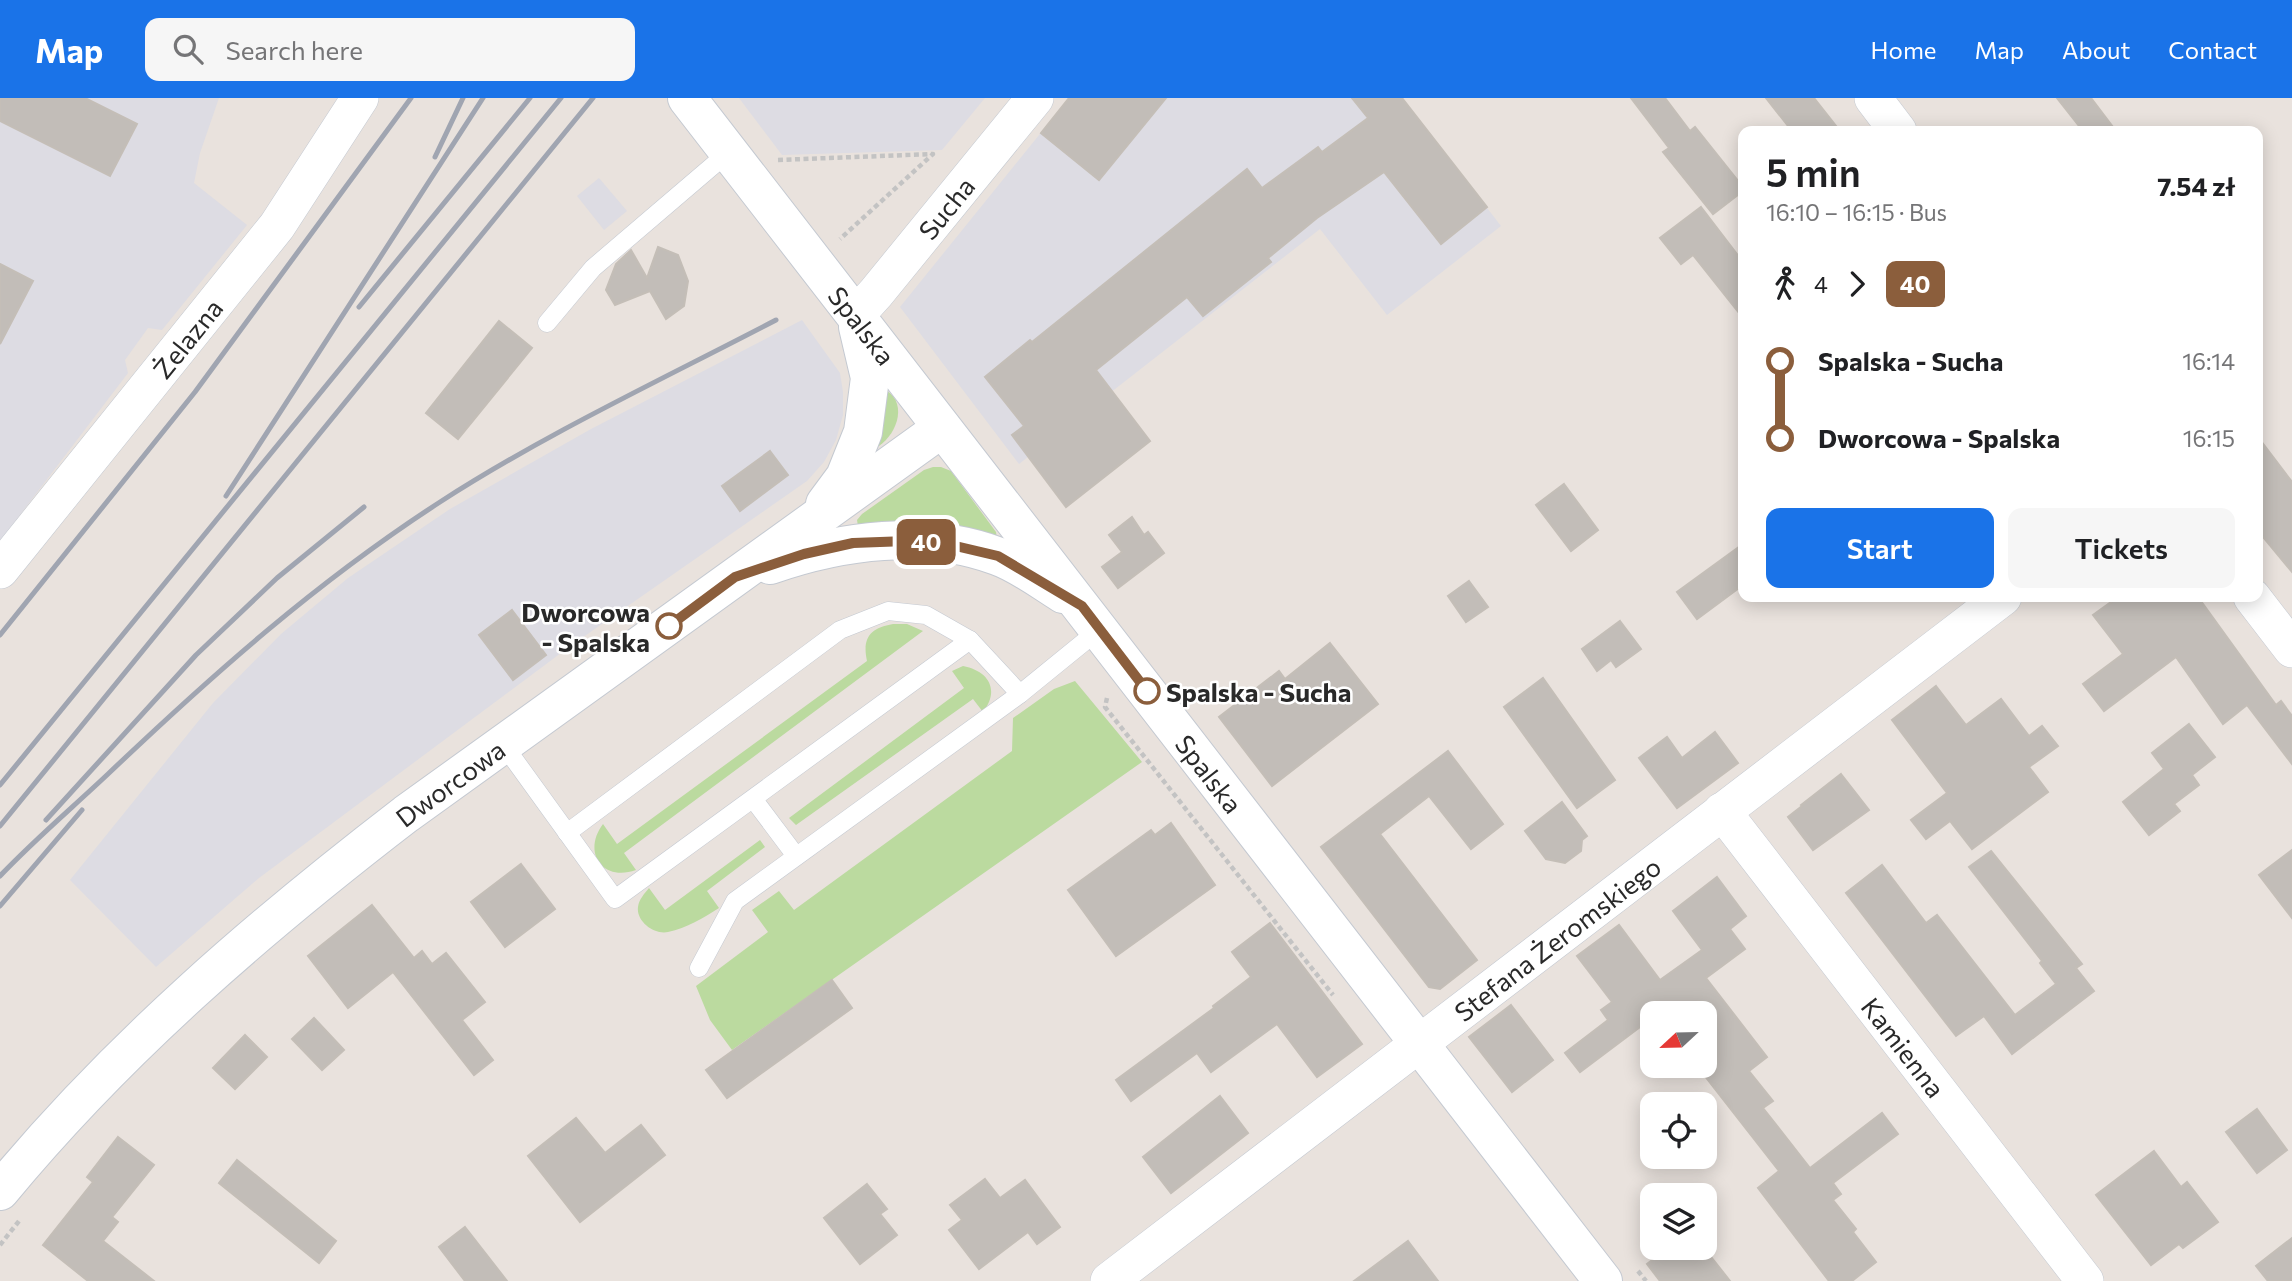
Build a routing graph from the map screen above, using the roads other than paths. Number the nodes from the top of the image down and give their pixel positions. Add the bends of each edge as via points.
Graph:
1 (360, 98) edge
2 (687, 98) edge
3 (1035, 98) edge
4 (1873, 98) edge
5 (1894, 126) edge
6 (730, 151) junction
7 (856, 315) junction
8 (547, 323) dead end
9 (942, 428) junction
10 (809, 525) junction
11 (0, 570) edge
12 (735, 577) junction
13 (1996, 602) edge
14 (2256, 602) edge
15 (1091, 618) junction
16 (970, 640) junction
17 (2292, 649) edge
18 (1020, 694) junction
19 (503, 744) junction
20 (754, 800) junction
21 (1722, 811) junction
22 (567, 833) junction
23 (796, 856) junction
24 (699, 968) dead end
25 (1419, 1044) junction
26 (0, 1191) edge
27 (1109, 1281) edge
28 (1603, 1281) edge
29 (2085, 1281) edge

1 - 11 street, Żelazna via 277,226
2 - 6 street, Spalska
3 - 7 street, Sucha
4 - 5 street
6 - 7 street, Spalska
6 - 8 lane via 593,268
7 - 9 street, Spalska
7 - 10 street via 870,378 863,432 845,477
9 - 10 street, Dworcowa
9 - 15 street, Spalska
10 - 12 street, Dworcowa
12 - 15 street via 853,543 947,544 998,556
12 - 19 street, Dworcowa
13 - 21 street, Stefana Żeromskiego
14 - 17 street
15 - 18 lane
15 - 25 street, Spalska
16 - 18 lane
16 - 20 lane
16 - 22 lane via 926,615 888,611 840,630
18 - 23 lane
19 - 22 lane
19 - 26 street, Dworcowa via 318,881 195,986
20 - 22 lane via 615,899
20 - 23 lane
21 - 25 street, Stefana Żeromskiego
21 - 29 street, Kamienna
23 - 24 lane via 736,901
25 - 27 street, Stefana Żeromskiego
25 - 28 street, Spalska

